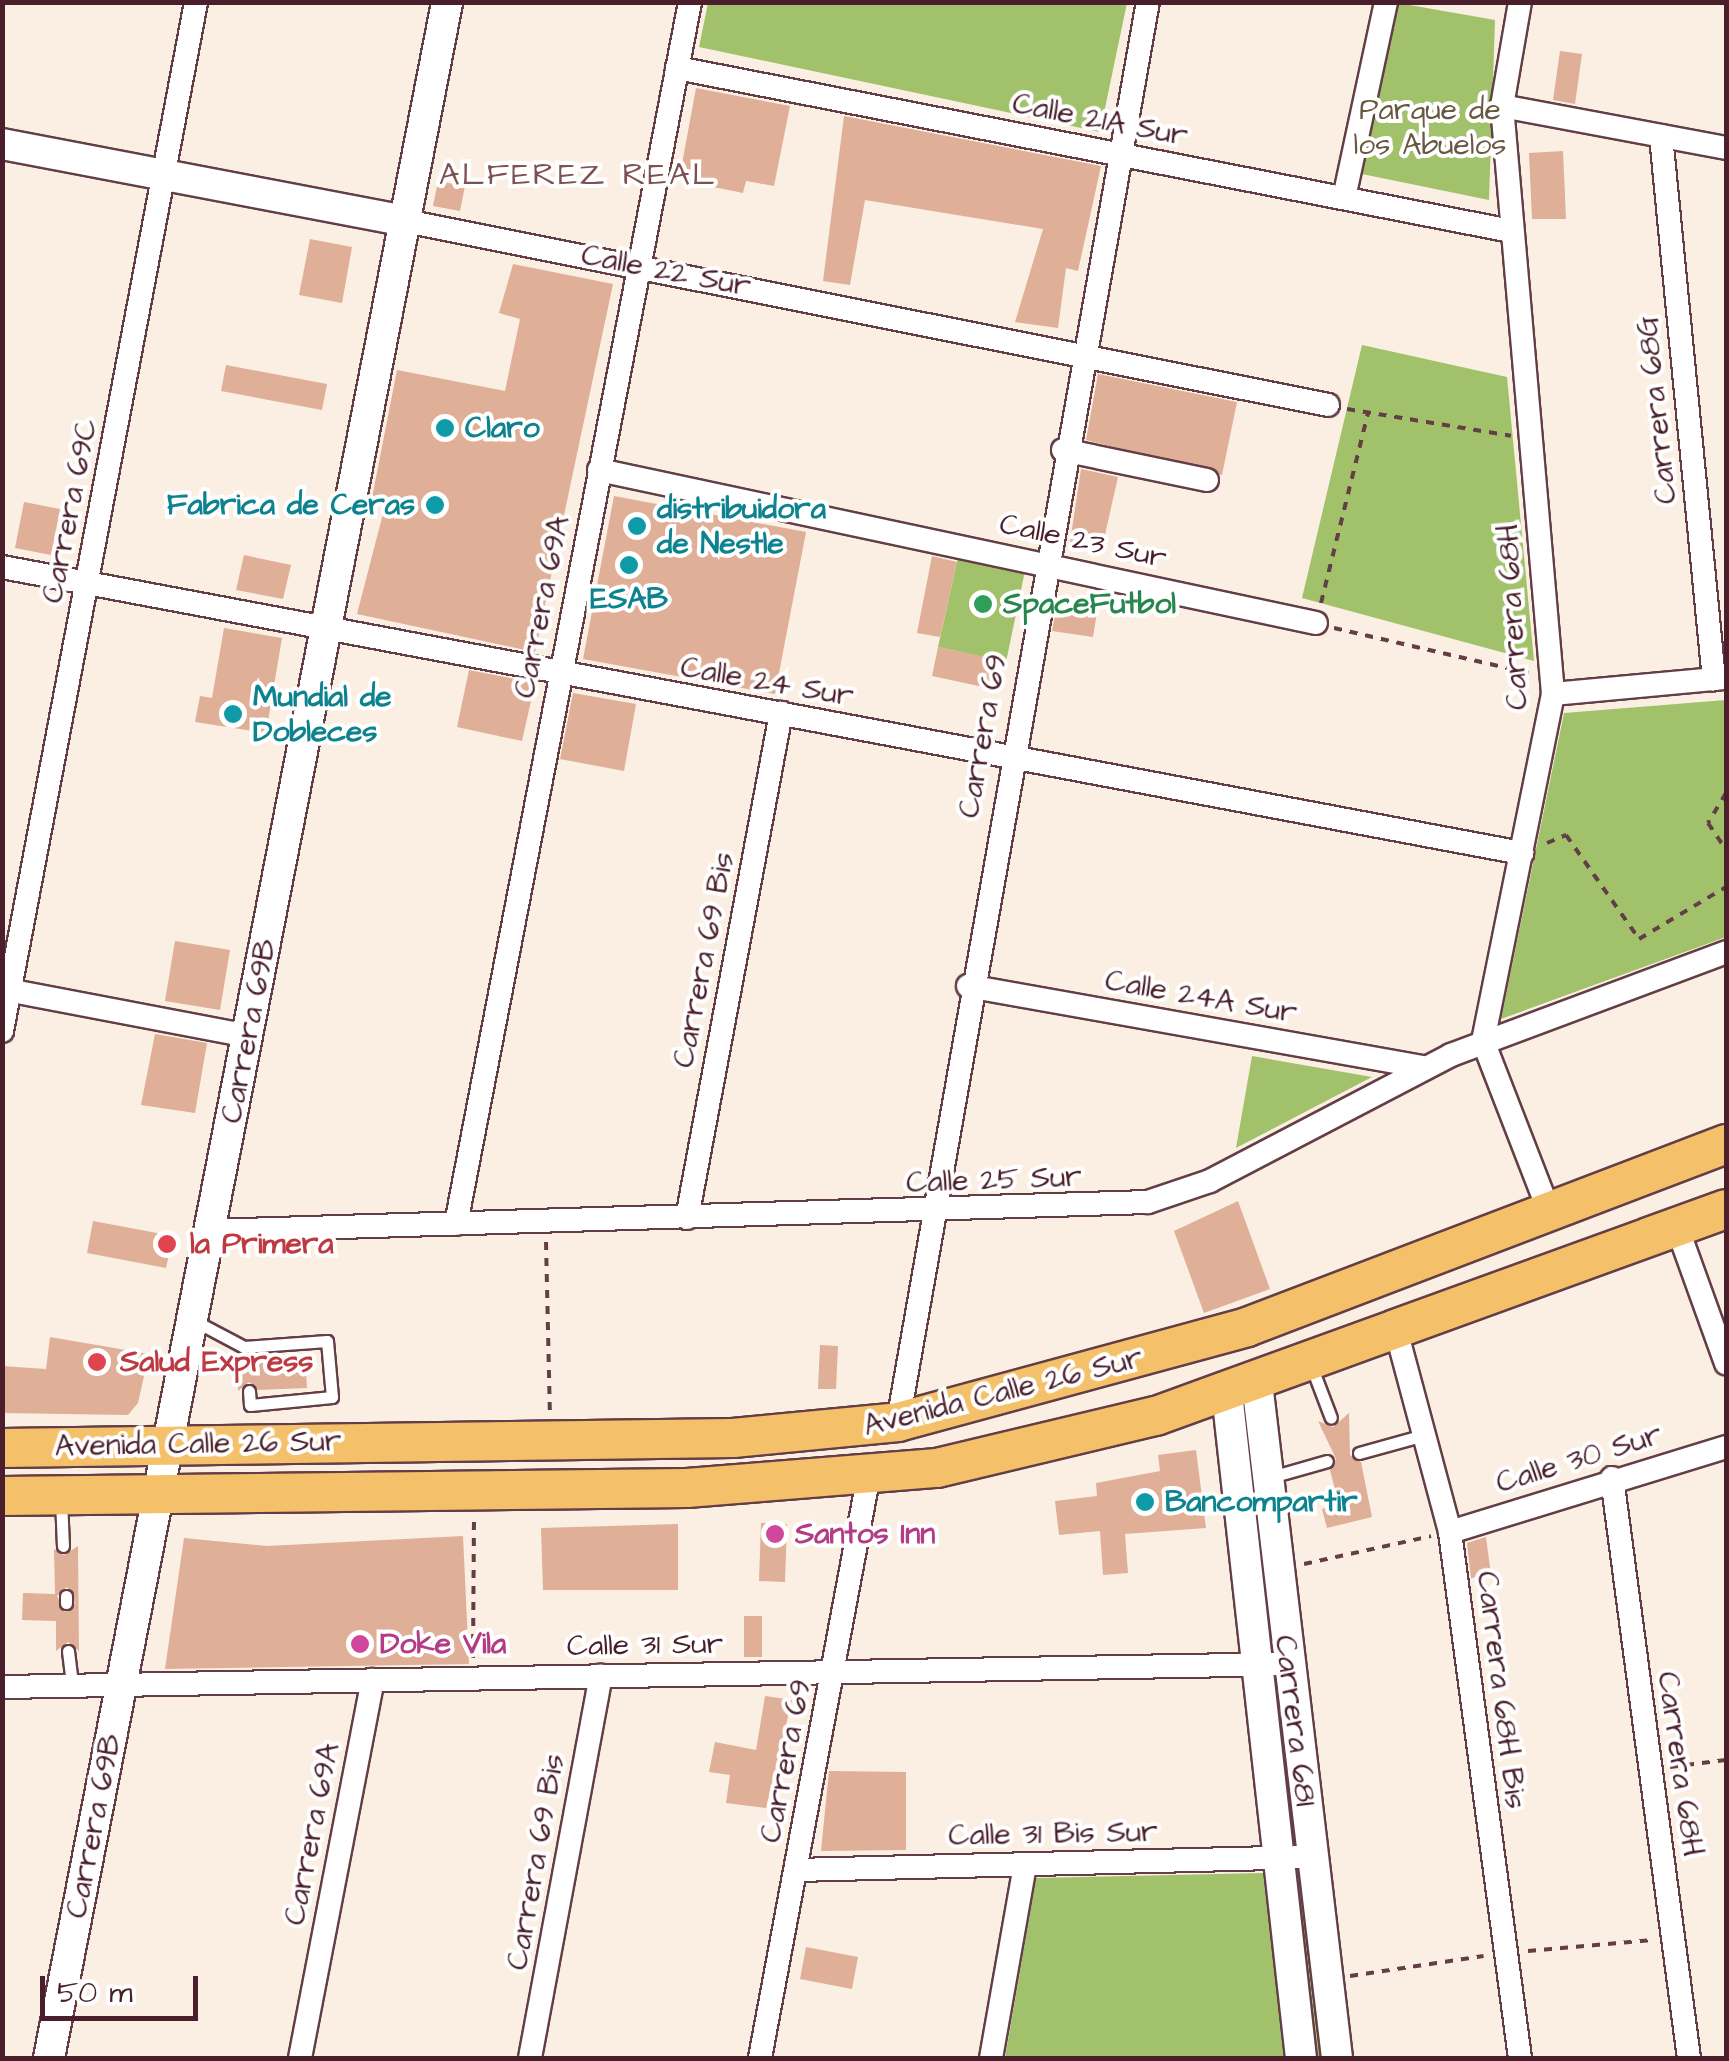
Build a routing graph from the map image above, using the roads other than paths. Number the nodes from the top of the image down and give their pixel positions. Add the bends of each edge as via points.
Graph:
1 (196, 2) edge
2 (447, 2) edge
3 (690, 2) edge
4 (1148, 2) edge
5 (1386, 2) edge
6 (1520, 2) edge
7 (677, 68) junction
8 (1502, 106) junction
9 (1660, 136) junction
10 (2, 144) edge
11 (1726, 148) edge
12 (1120, 155) junction
13 (164, 174) junction
14 (1344, 198) junction
15 (405, 221) junction
16 (1512, 231) junction
17 (638, 266) junction
18 (1081, 349) junction
19 (1328, 406) road end
20 (1063, 450) junction
21 (599, 470) junction
22 (1206, 480) dead end
23 (1045, 562) junction
24 (2, 567) edge
25 (86, 583) junction
26 (1316, 624) road end
27 (326, 630) junction
28 (559, 674) junction
29 (1720, 678) edge
30 (1552, 686) junction
31 (780, 714) junction
32 (1008, 758) junction
33 (1522, 853) junction
34 (1726, 952) edge
35 (968, 986) junction
36 (6, 989) edge
37 (2, 1031) edge
38 (248, 1036) junction
39 (1484, 1041) junction
40 (1422, 1067) junction
41 (1726, 1144) edge
42 (1726, 1209) edge
43 (1550, 1211) junction
44 (928, 1212) junction
45 (687, 1218) junction
46 (456, 1224) junction
47 (1676, 1227) junction
48 (210, 1231) junction
49 (193, 1320) junction
50 (1397, 1334) junction
51 (244, 1347) junction
52 (1724, 1348) edge
53 (247, 1361) dead end
54 (1311, 1364) junction
55 (1242, 1388) junction
56 (249, 1391) dead end
57 (1330, 1418) dead end
58 (898, 1422) junction
59 (1424, 1435) junction
60 (168, 1444) junction
61 (1726, 1446) edge
62 (2, 1448) edge
63 (1358, 1452) dead end
64 (1327, 1461) dead end
65 (869, 1474) junction
66 (1267, 1478) junction
67 (1612, 1478) junction
68 (60, 1495) junction
69 (2, 1496) edge
70 (158, 1496) junction
71 (1450, 1532) junction
72 (64, 1546) dead end
73 (68, 1651) dead end
74 (1288, 1664) junction
75 (1252, 1665) junction
76 (834, 1672) junction
77 (601, 1676) junction
78 (372, 1680) junction
79 (122, 1684) junction
80 (72, 1686) junction
81 (2, 1687) edge
82 (1312, 1857) junction
83 (1274, 1858) junction
84 (1024, 1864) junction
85 (796, 1870) junction
86 (50, 2058) edge
87 (300, 2058) edge
88 (530, 2058) edge
89 (760, 2058) edge
90 (991, 2058) edge
91 (1301, 2058) edge
92 (1338, 2058) edge
93 (1520, 2058) edge
94 (1689, 2058) edge

1 - 13 street, Carrera 69C
2 - 15 street, Carrera 69B
3 - 7 street, Carrera 69A
4 - 12 street, Carrera 69
5 - 14 street
6 - 8 street, Carrera 68H
7 - 12 street, Calle 21A Sur
7 - 17 street, Carrera 69A
8 - 9 street
8 - 16 street, Carrera 68H
9 - 11 street
9 - 29 street, Carrera 68G
10 - 13 street, Calle 22 Sur
12 - 14 street, Calle 21A Sur
12 - 18 street, Carrera 69 via 1107,268
13 - 15 street, Calle 22 Sur
13 - 25 street, Carrera 69C
14 - 16 street, Calle 21A Sur
15 - 17 street, Calle 22 Sur
15 - 27 street, Carrera 69B
16 - 30 street, Carrera 68H
17 - 18 street, Calle 22 Sur
17 - 21 street, Carrera 69A
18 - 19 street, Calle 22 Sur
18 - 20 street, Carrera 69
20 - 22 street
20 - 23 street, Carrera 69
21 - 23 street, Calle 23 Sur
21 - 28 street, Carrera 69A
23 - 26 street, Calle 23 Sur
23 - 32 street, Carrera 69
24 - 25 street, Calle 24 Sur
25 - 27 street, Calle 24 Sur
25 - 36 street, Carrera 69C
27 - 28 street, Calle 24 Sur
27 - 38 street, Carrera 69B
28 - 31 street, Calle 24 Sur
28 - 46 street, Carrera 69A
29 - 30 street
30 - 33 street, Carrera 68H
31 - 32 street, Calle 24 Sur
31 - 45 street, Carrera 69 Bis
32 - 33 street, Calle 24 Sur
32 - 35 street, Carrera 69
33 - 39 street, Carrera 68H
34 - 39 street, Calle 25 Sur
35 - 40 street, Calle 24A Sur
35 - 44 street, Carrera 69
36 - 37 street, Carrera 69C
36 - 38 street
38 - 48 street, Carrera 69B
39 - 40 street, Calle 25 Sur
39 - 43 street
40 - 44 street, Calle 25 Sur via 1184,1193 1115,1207
41 - 43 main road, Avenida Calle 26 Sur
42 - 47 main road, Avenida Calle 26 Sur
43 - 58 main road, Avenida Calle 26 Sur via 1248,1326
44 - 45 street, Calle 25 Sur
44 - 58 street, Carrera 69
45 - 46 street, Calle 25 Sur
46 - 48 street, Calle 25 Sur
47 - 50 main road, Avenida Calle 26 Sur
47 - 52 street
48 - 49 street, Carrera 69B
49 - 51 lane
49 - 60 street, Carrera 69B
50 - 54 main road, Avenida Calle 26 Sur
50 - 59 street, Carrera 68H Bis
51 - 53 lane
51 - 56 lane via 327,1341 332,1397 250,1405
54 - 55 main road, Avenida Calle 26 Sur
54 - 57 lane
55 - 65 main road, Avenida Calle 26 Sur via 1006,1456
55 - 66 street, Carrera 68I
55 - 75 street, Carrera 68I
58 - 60 main road, Avenida Calle 26 Sur via 732,1438
59 - 63 lane
59 - 71 street, Carrera 68H Bis
60 - 62 main road, Avenida Calle 26 Sur
60 - 70 street, Carrera 69B
61 - 67 street, Calle 30 Sur
64 - 66 lane
65 - 70 main road, Avenida Calle 26 Sur via 688,1488
65 - 76 street, Carrera 69
66 - 74 street, Carrera 68I
67 - 71 street, Calle 30 Sur
67 - 94 street, Carrera 68H
68 - 69 main road, Avenida Calle 26 Sur
68 - 70 main road, Avenida Calle 26 Sur
68 - 72 lane
70 - 79 street, Carrera 69B
71 - 93 street, Carrera 68H Bis
73 - 80 lane
74 - 75 street, Calle 31 Sur
74 - 82 street, Carrera 68I
75 - 76 street, Calle 31 Sur
75 - 83 street, Carrera 68I
76 - 77 street, Calle 31 Sur
76 - 85 street, Carrera 69
77 - 78 street, Calle 31 Sur
77 - 88 street, Carrera 69 Bis
78 - 79 street, Calle 31 Sur
78 - 87 street, Carrera 69A
79 - 80 street, Calle 31 Sur
79 - 86 street, Carrera 69B
80 - 81 street, Calle 31 Sur
82 - 83 street, Calle 31 Bis Sur
82 - 92 street, Carrera 68I
83 - 84 street, Calle 31 Bis Sur
83 - 91 street, Carrera 68I
84 - 85 street, Calle 31 Bis Sur
84 - 90 street
85 - 89 street, Carrera 69

